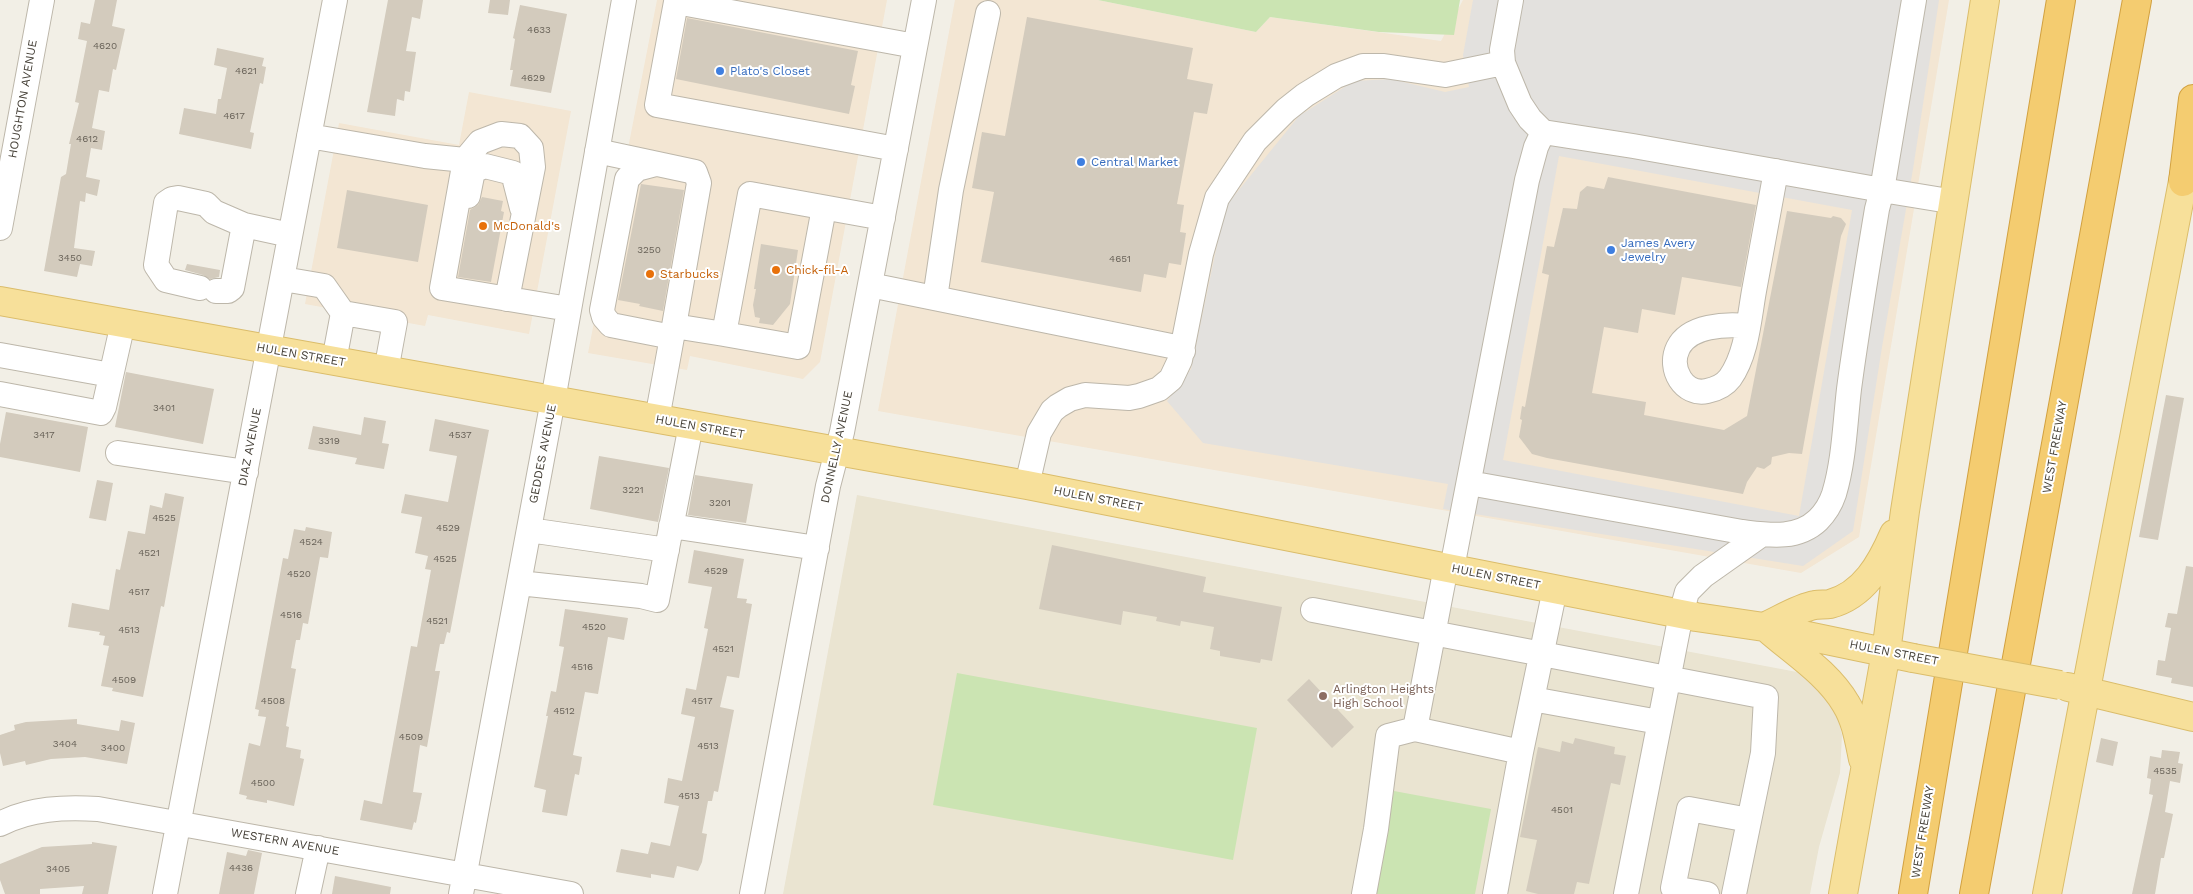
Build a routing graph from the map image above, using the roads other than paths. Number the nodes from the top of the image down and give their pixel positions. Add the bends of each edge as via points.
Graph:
1 (42, 0) edge
2 (335, 0) edge
3 (924, 0) edge
4 (1511, 0) edge
5 (1914, 0) edge
6 (1985, 0) edge
7 (2061, 0) edge
8 (2137, 0) edge
9 (623, 7) edge
10 (988, 13) dead end
11 (915, 46) junction
12 (1503, 63) junction
13 (2193, 99) edge
14 (2193, 129) edge
15 (1543, 132) junction
16 (309, 136) junction
17 (8, 140) edge
18 (896, 149) junction
19 (597, 151) junction
20 (465, 160) junction
21 (656, 164) junction
22 (1776, 171) junction
23 (5, 173) edge
24 (2183, 182) junction
25 (1882, 190) junction
26 (1954, 202) junction
27 (824, 208) junction
28 (523, 215) junction
29 (883, 218) junction
30 (0, 228) edge
31 (242, 235) junction
32 (290, 235) junction
33 (283, 278) junction
34 (870, 285) junction
35 (442, 288) junction
36 (506, 298) junction
37 (934, 298) junction
38 (0, 301) edge
39 (569, 309) junction
40 (343, 313) junction
41 (123, 323) junction
42 (1747, 326) dead end
43 (673, 332) junction
44 (724, 334) junction
45 (269, 350) junction
46 (1183, 350) junction
47 (0, 355) edge
48 (334, 361) junction
49 (386, 370) junction
50 (111, 375) junction
51 (0, 394) edge
52 (553, 400) junction
53 (657, 419) junction
54 (691, 425) junction
55 (838, 451) junction
56 (118, 453) dead end
57 (246, 472) junction
58 (1469, 483) junction
59 (1027, 485) junction
60 (1905, 511) junction
61 (671, 526) junction
62 (529, 530) junction
63 (1761, 534) junction
64 (817, 548) junction
65 (667, 550) junction
66 (1449, 568) junction
67 (519, 583) junction
68 (1555, 589) junction
69 (1313, 610) dead end
70 (1681, 614) junction
71 (1764, 627) junction
72 (1433, 634) junction
73 (1886, 652) junction
74 (1541, 654) junction
75 (1668, 677) junction
76 (2086, 692) junction
77 (1532, 699) junction
78 (2193, 717) edge
79 (1660, 722) junction
80 (1416, 729) junction
81 (1521, 752) junction
82 (1865, 770) junction
83 (1749, 820) junction
84 (179, 823) junction
85 (0, 824) edge
86 (318, 848) junction
87 (463, 884) edge
88 (165, 894) edge
89 (308, 894) edge
90 (571, 894) edge
91 (752, 894) edge
92 (1364, 894) edge
93 (1495, 894) edge
94 (1626, 894) edge
95 (1707, 894) edge
96 (1734, 894) edge
97 (1843, 894) edge
98 (1913, 894) edge
99 (1974, 894) edge
100 (2047, 894) edge

1 - 17 street, HOUGHTON AVENUE
2 - 16 street, DIAZ AVENUE
3 - 11 street, DONNELLY AVENUE
4 - 12 street via 1502,50
5 - 25 street
6 - 26 main road
7 - 98 highway, WEST FREEWAY
8 - 99 highway, WEST FREEWAY
9 - 19 street, GEDDES AVENUE
10 - 37 street via 951,190
11 - 18 street, DONNELLY AVENUE
11 - 18 street via 676,2 657,106
12 - 15 street via 1520,104
12 - 46 street via 1445,75 1363,66 1314,89 1281,115 1254,141 1217,198
13 - 24 highway
14 - 24 main road
15 - 22 street
15 - 58 street via 1527,180
16 - 20 street
16 - 32 street, DIAZ AVENUE
17 - 23 street, HOUGHTON AVENUE
18 - 29 street, DONNELLY AVENUE
19 - 21 street
19 - 39 street, GEDDES AVENUE
20 - 28 street via 480,142 501,134 520,136 531,148 533,167
20 - 35 street
21 - 43 street via 695,172 699,184
21 - 43 street via 638,169 627,179 602,310 610,325
22 - 25 street
22 - 42 street
23 - 30 street, HOUGHTON AVENUE
24 - 76 main road
25 - 26 street
25 - 63 street via 1857,331 1834,493 1827,509 1804,530 1786,535
26 - 60 main road
27 - 29 street
27 - 44 street via 798,346
27 - 44 street via 750,194
28 - 35 street via 513,172 485,166 474,171 451,275
28 - 36 street
29 - 34 street, DONNELLY AVENUE
31 - 31 street via 232,288 228,291 172,283 156,265 166,203 172,199 206,204
31 - 32 street
32 - 33 street, DIAZ AVENUE
33 - 40 street via 324,286
33 - 45 street, DIAZ AVENUE
34 - 37 street
34 - 55 street, DONNELLY AVENUE
35 - 36 street
36 - 39 street
37 - 46 street
38 - 41 main road, HULEN STREET
39 - 52 street, GEDDES AVENUE
40 - 48 street
40 - 49 street via 395,322
41 - 45 main road, HULEN STREET
41 - 50 street
43 - 44 street
43 - 53 street
45 - 48 main road, HULEN STREET
45 - 57 street, DIAZ AVENUE
46 - 59 street via 1175,373 1159,389 1129,398 1085,394 1064,402 1052,411 1036,440
47 - 50 street
48 - 49 main road, HULEN STREET
49 - 52 main road, HULEN STREET
50 - 51 street via 101,413
52 - 53 main road, HULEN STREET
52 - 62 street, GEDDES AVENUE
53 - 54 main road, HULEN STREET
54 - 55 main road, HULEN STREET
54 - 61 street
55 - 59 main road, HULEN STREET
55 - 64 street, DONNELLY AVENUE
56 - 57 street
57 - 84 street, DIAZ AVENUE
58 - 63 street
58 - 66 street
59 - 66 main road, HULEN STREET
60 - 71 main road via 1877,569 1858,589 1840,600 1814,605
60 - 73 main road
61 - 64 street
61 - 65 street
62 - 65 street
62 - 67 street, GEDDES AVENUE
63 - 70 street via 1702,576 1687,592
64 - 91 street, DONNELLY AVENUE
65 - 67 street via 657,600
66 - 68 main road, HULEN STREET
66 - 72 street
67 - 87 street, GEDDES AVENUE
68 - 70 main road, HULEN STREET
68 - 74 street
69 - 72 street
70 - 71 main road, HULEN STREET
70 - 75 street
71 - 73 main road, HULEN STREET
71 - 82 main road via 1835,687 1854,720
72 - 74 street
72 - 80 street
73 - 76 main road, HULEN STREET, bridge
73 - 82 main road
74 - 75 street
74 - 77 street
75 - 79 street
75 - 83 street via 1766,697 1763,753
76 - 78 main road, HULEN STREET
76 - 100 main road
77 - 79 street
77 - 81 street
79 - 94 street
80 - 81 street
80 - 92 street via 1388,736
81 - 93 street
82 - 97 main road
83 - 95 street via 1689,809 1673,888
83 - 96 street
84 - 85 street, WESTERN AVENUE via 98,809 73,808 27,814
84 - 86 street, WESTERN AVENUE
84 - 88 street, DIAZ AVENUE
86 - 87 street, WESTERN AVENUE
86 - 89 street
87 - 90 street, WESTERN AVENUE

